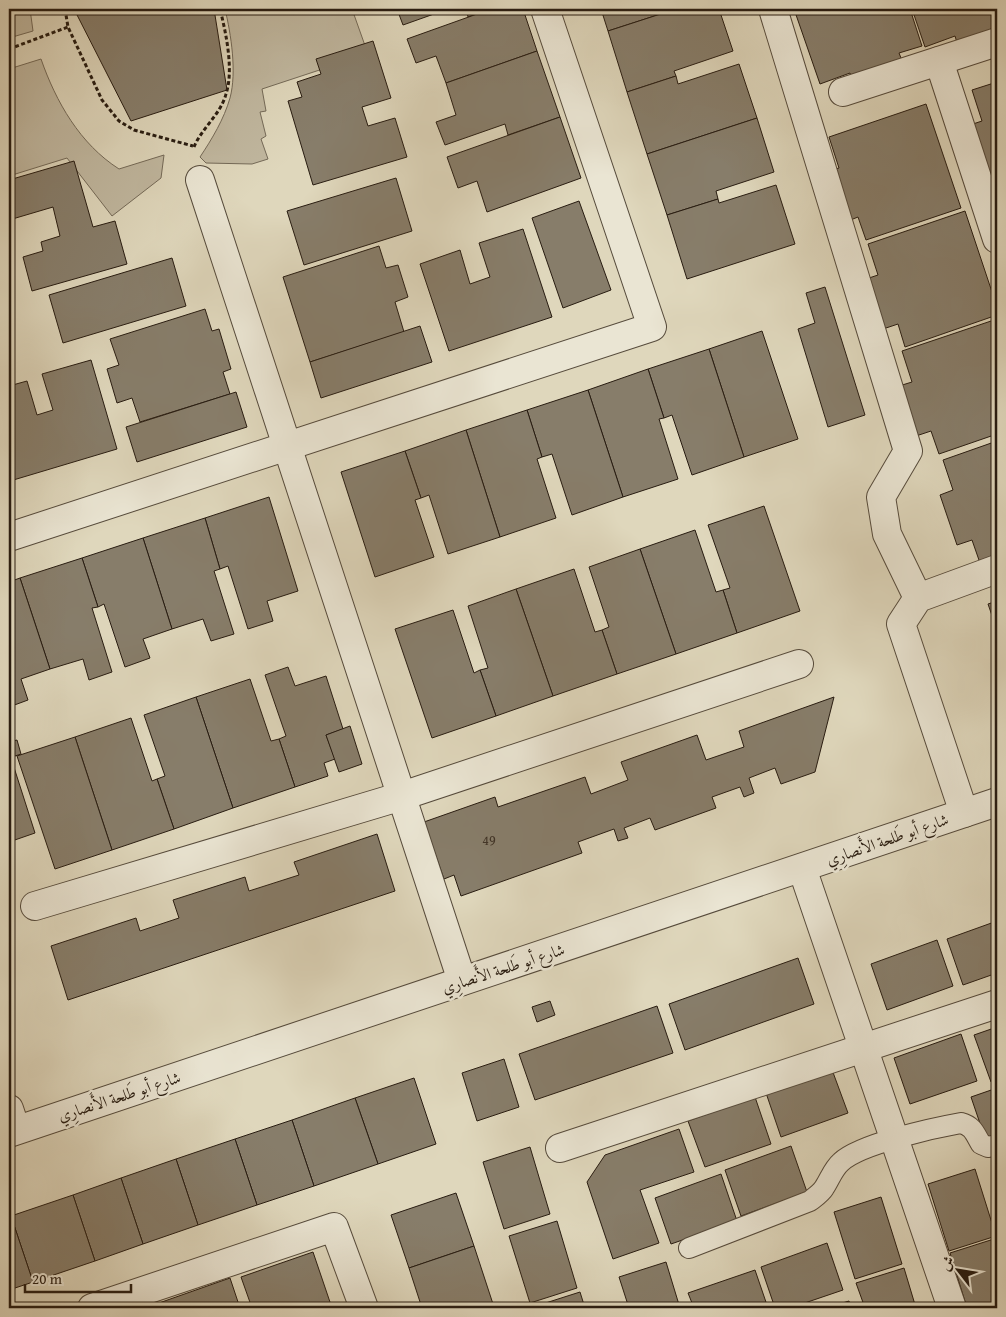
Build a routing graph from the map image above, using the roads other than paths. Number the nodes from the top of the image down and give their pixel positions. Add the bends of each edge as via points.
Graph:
1 (544, 9) edge
2 (773, 9) edge
3 (997, 42) edge
4 (938, 61) junction
5 (843, 92) dead end
6 (200, 180) dead end
7 (997, 239) edge
8 (287, 446) junction
9 (9, 537) edge
10 (997, 570) edge
11 (918, 598) junction
12 (799, 664) dead end
13 (402, 796) junction
14 (997, 802) edge
15 (964, 814) junction
16 (802, 868) junction
17 (35, 906) dead end
18 (462, 981) junction
19 (997, 1004) edge
20 (862, 1048) junction
21 (11, 1124) edge
22 (895, 1140) junction
23 (997, 1145) edge
24 (560, 1148) dead end
25 (689, 1248) dead end
26 (135, 1301) edge
27 (92, 1308) edge
28 (364, 1308) edge
29 (952, 1308) edge

1 - 8 street via 652,326
2 - 11 street via 908,451 881,497 887,534
3 - 4 street
4 - 5 street
4 - 7 street
6 - 8 street
8 - 9 street
8 - 13 street
10 - 11 street
11 - 15 street via 901,624
12 - 13 street
13 - 17 street
13 - 18 street
14 - 15 street, شارع أبو طَلحة الأَنصارِي
15 - 16 street, شارع أبو طَلحة الأَنصارِي
16 - 18 street, شارع أبو طَلحة الأَنصارِي
16 - 20 street
18 - 21 street, شارع أبو طَلحة الأَنصارِي
19 - 20 street
20 - 22 street
20 - 24 street
22 - 23 lane via 961,1123 973,1128 981,1144 988,1147
22 - 25 lane via 852,1154 840,1163 823,1190 810,1201
22 - 29 street
26 - 27 street
26 - 28 street via 334,1227

